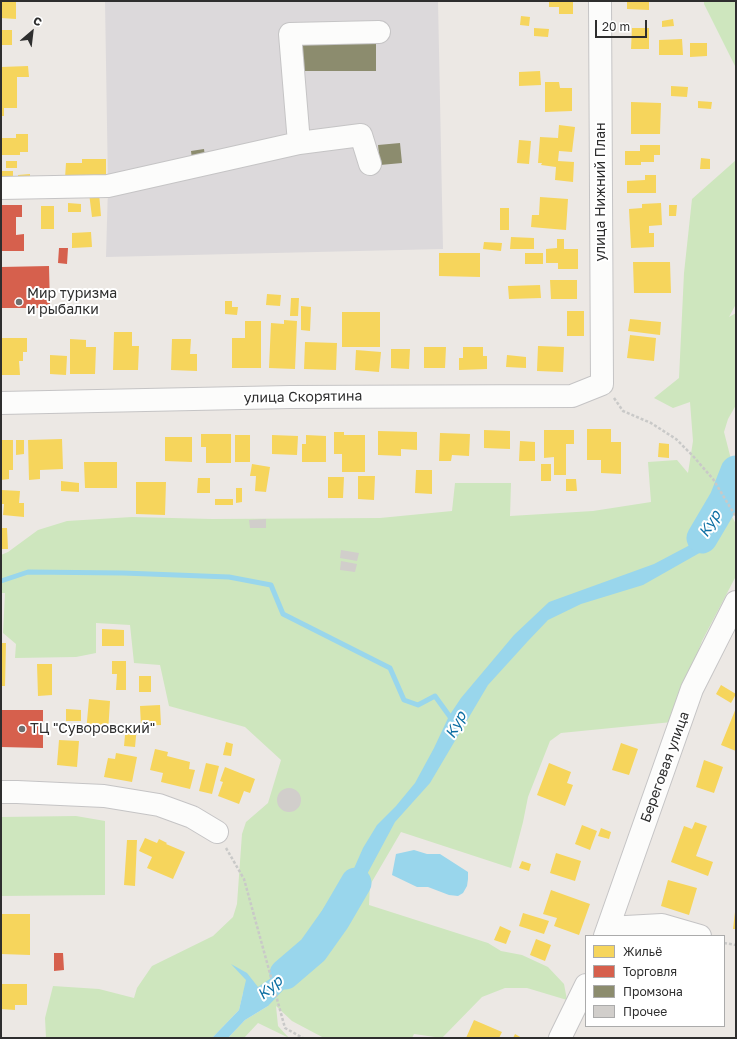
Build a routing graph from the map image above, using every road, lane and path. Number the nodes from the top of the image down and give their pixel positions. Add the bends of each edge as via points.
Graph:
1 (600, 1) edge
2 (379, 32) dead end
3 (299, 143) junction
4 (370, 164) dead end
5 (1, 188) edge
6 (602, 384) junction
7 (1, 403) edge
8 (736, 517) edge
9 (736, 602) edge
10 (1, 792) edge
11 (217, 832) joint
12 (606, 932) edge
13 (697, 935) edge
14 (725, 943) edge
15 (736, 945) edge
16 (585, 987) edge
17 (303, 1038) edge
18 (560, 1038) edge

1 - 6 street, улица Нижний План
2 - 3 street via 290,34
3 - 4 street via 361,135
3 - 5 street via 108,186
6 - 7 street, улица Скорятина via 572,396 290,397
6 - 8 path via 623,411 651,423 676,439 713,479
9 - 12 street, Береговая улица via 692,689
10 - 11 street via 104,796 159,805 192,817
11 - 17 path via 244,879 285,1028
12 - 13 street via 662,925
14 - 15 path
16 - 18 street

